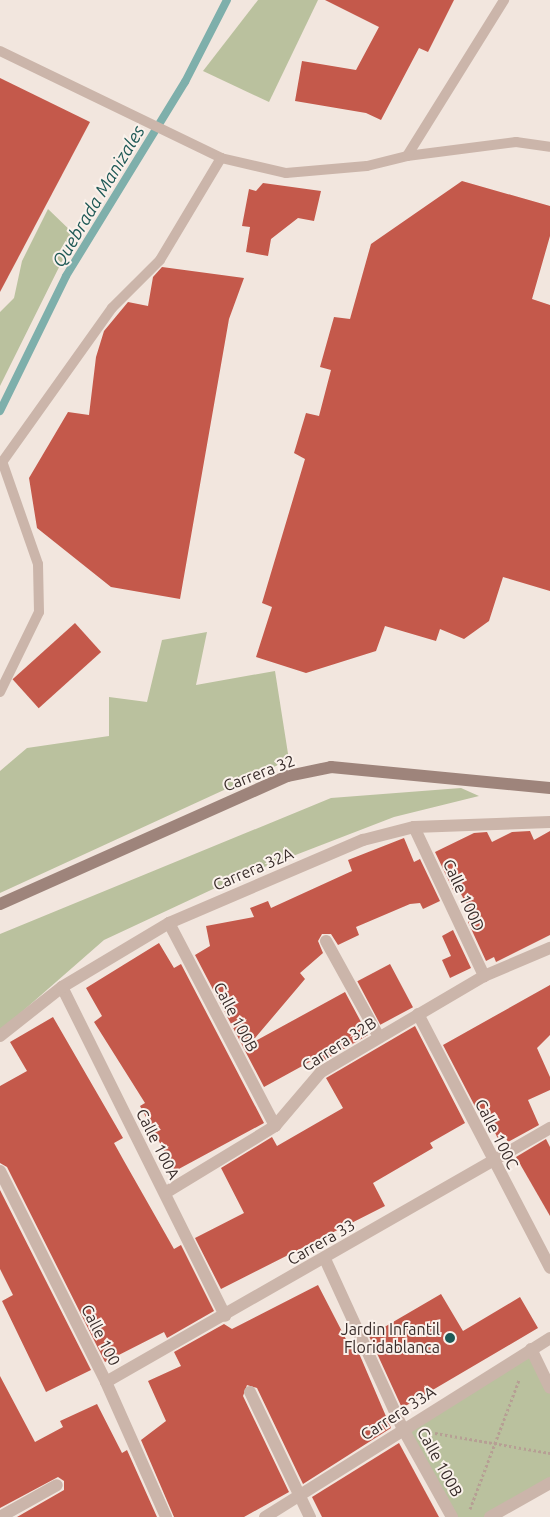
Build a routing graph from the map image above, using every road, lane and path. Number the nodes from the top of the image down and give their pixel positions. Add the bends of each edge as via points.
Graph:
1 (504, 0) edge
2 (0, 51) edge
3 (550, 146) edge
4 (407, 156) junction
5 (221, 158) junction
6 (2, 465) edge
7 (0, 692) edge
8 (550, 788) edge
9 (550, 822) edge
10 (414, 827) junction
11 (0, 904) edge
12 (169, 923) junction
13 (326, 941) dead end
14 (550, 948) edge
15 (484, 976) junction
16 (62, 987) junction
17 (418, 1014) junction
18 (0, 1036) edge
19 (379, 1037) junction
20 (275, 1126) junction
21 (550, 1128) edge
22 (492, 1162) junction
23 (0, 1171) edge
24 (165, 1193) junction
25 (325, 1259) junction
26 (550, 1268) edge
27 (225, 1316) junction
28 (550, 1338) edge
29 (530, 1349) junction
30 (106, 1382) junction
31 (550, 1388) edge
32 (250, 1392) dead end
33 (403, 1429) junction
34 (496, 1441) junction
35 (550, 1453) edge
36 (550, 1483) edge
37 (57, 1485) dead end
38 (300, 1497) junction
39 (0, 1517) edge
40 (166, 1517) edge
41 (265, 1517) edge
42 (310, 1517) edge
43 (452, 1517) edge
44 (467, 1517) edge
45 (490, 1517) edge

1 - 4 lane via 482,43
2 - 5 lane
3 - 4 lane via 516,142
4 - 5 lane via 366,166 286,173
5 - 6 lane via 160,260 112,308
6 - 7 lane via 38,564 39,612
8 - 11 main road, Carrera 32 via 331,767 288,776
9 - 10 street, Carrera 32A
10 - 12 street, Carrera 32A via 363,840
10 - 15 street, Calle 100D
12 - 16 street, Carrera 32A
12 - 20 street, Calle 100B
13 - 19 street
14 - 15 street, Carrera 32B
15 - 17 street, Carrera 32B
16 - 18 street, Carrera 32A
16 - 24 street, Calle 100A
17 - 19 street, Carrera 32B
17 - 22 street, Calle 100C
19 - 20 street, Carrera 32B via 321,1072
20 - 24 street, Carrera 32B
21 - 22 street, Carrera 33
22 - 25 street, Carrera 33
22 - 26 street, Calle 100C
23 - 30 street, Calle 100
24 - 27 street, Calle 100A
25 - 27 street, Carrera 33
25 - 33 street, Calle 100B
27 - 30 street, Carrera 33
28 - 29 street, Carrera 33A
29 - 31 street
29 - 33 street, Carrera 33A
29 - 34 path
30 - 40 street, Calle 100
32 - 38 street
33 - 34 path
33 - 38 street, Carrera 33A
33 - 43 street, Calle 100B
34 - 35 path
34 - 44 path
36 - 45 street
37 - 39 street
38 - 41 street, Carrera 33A
38 - 42 street

